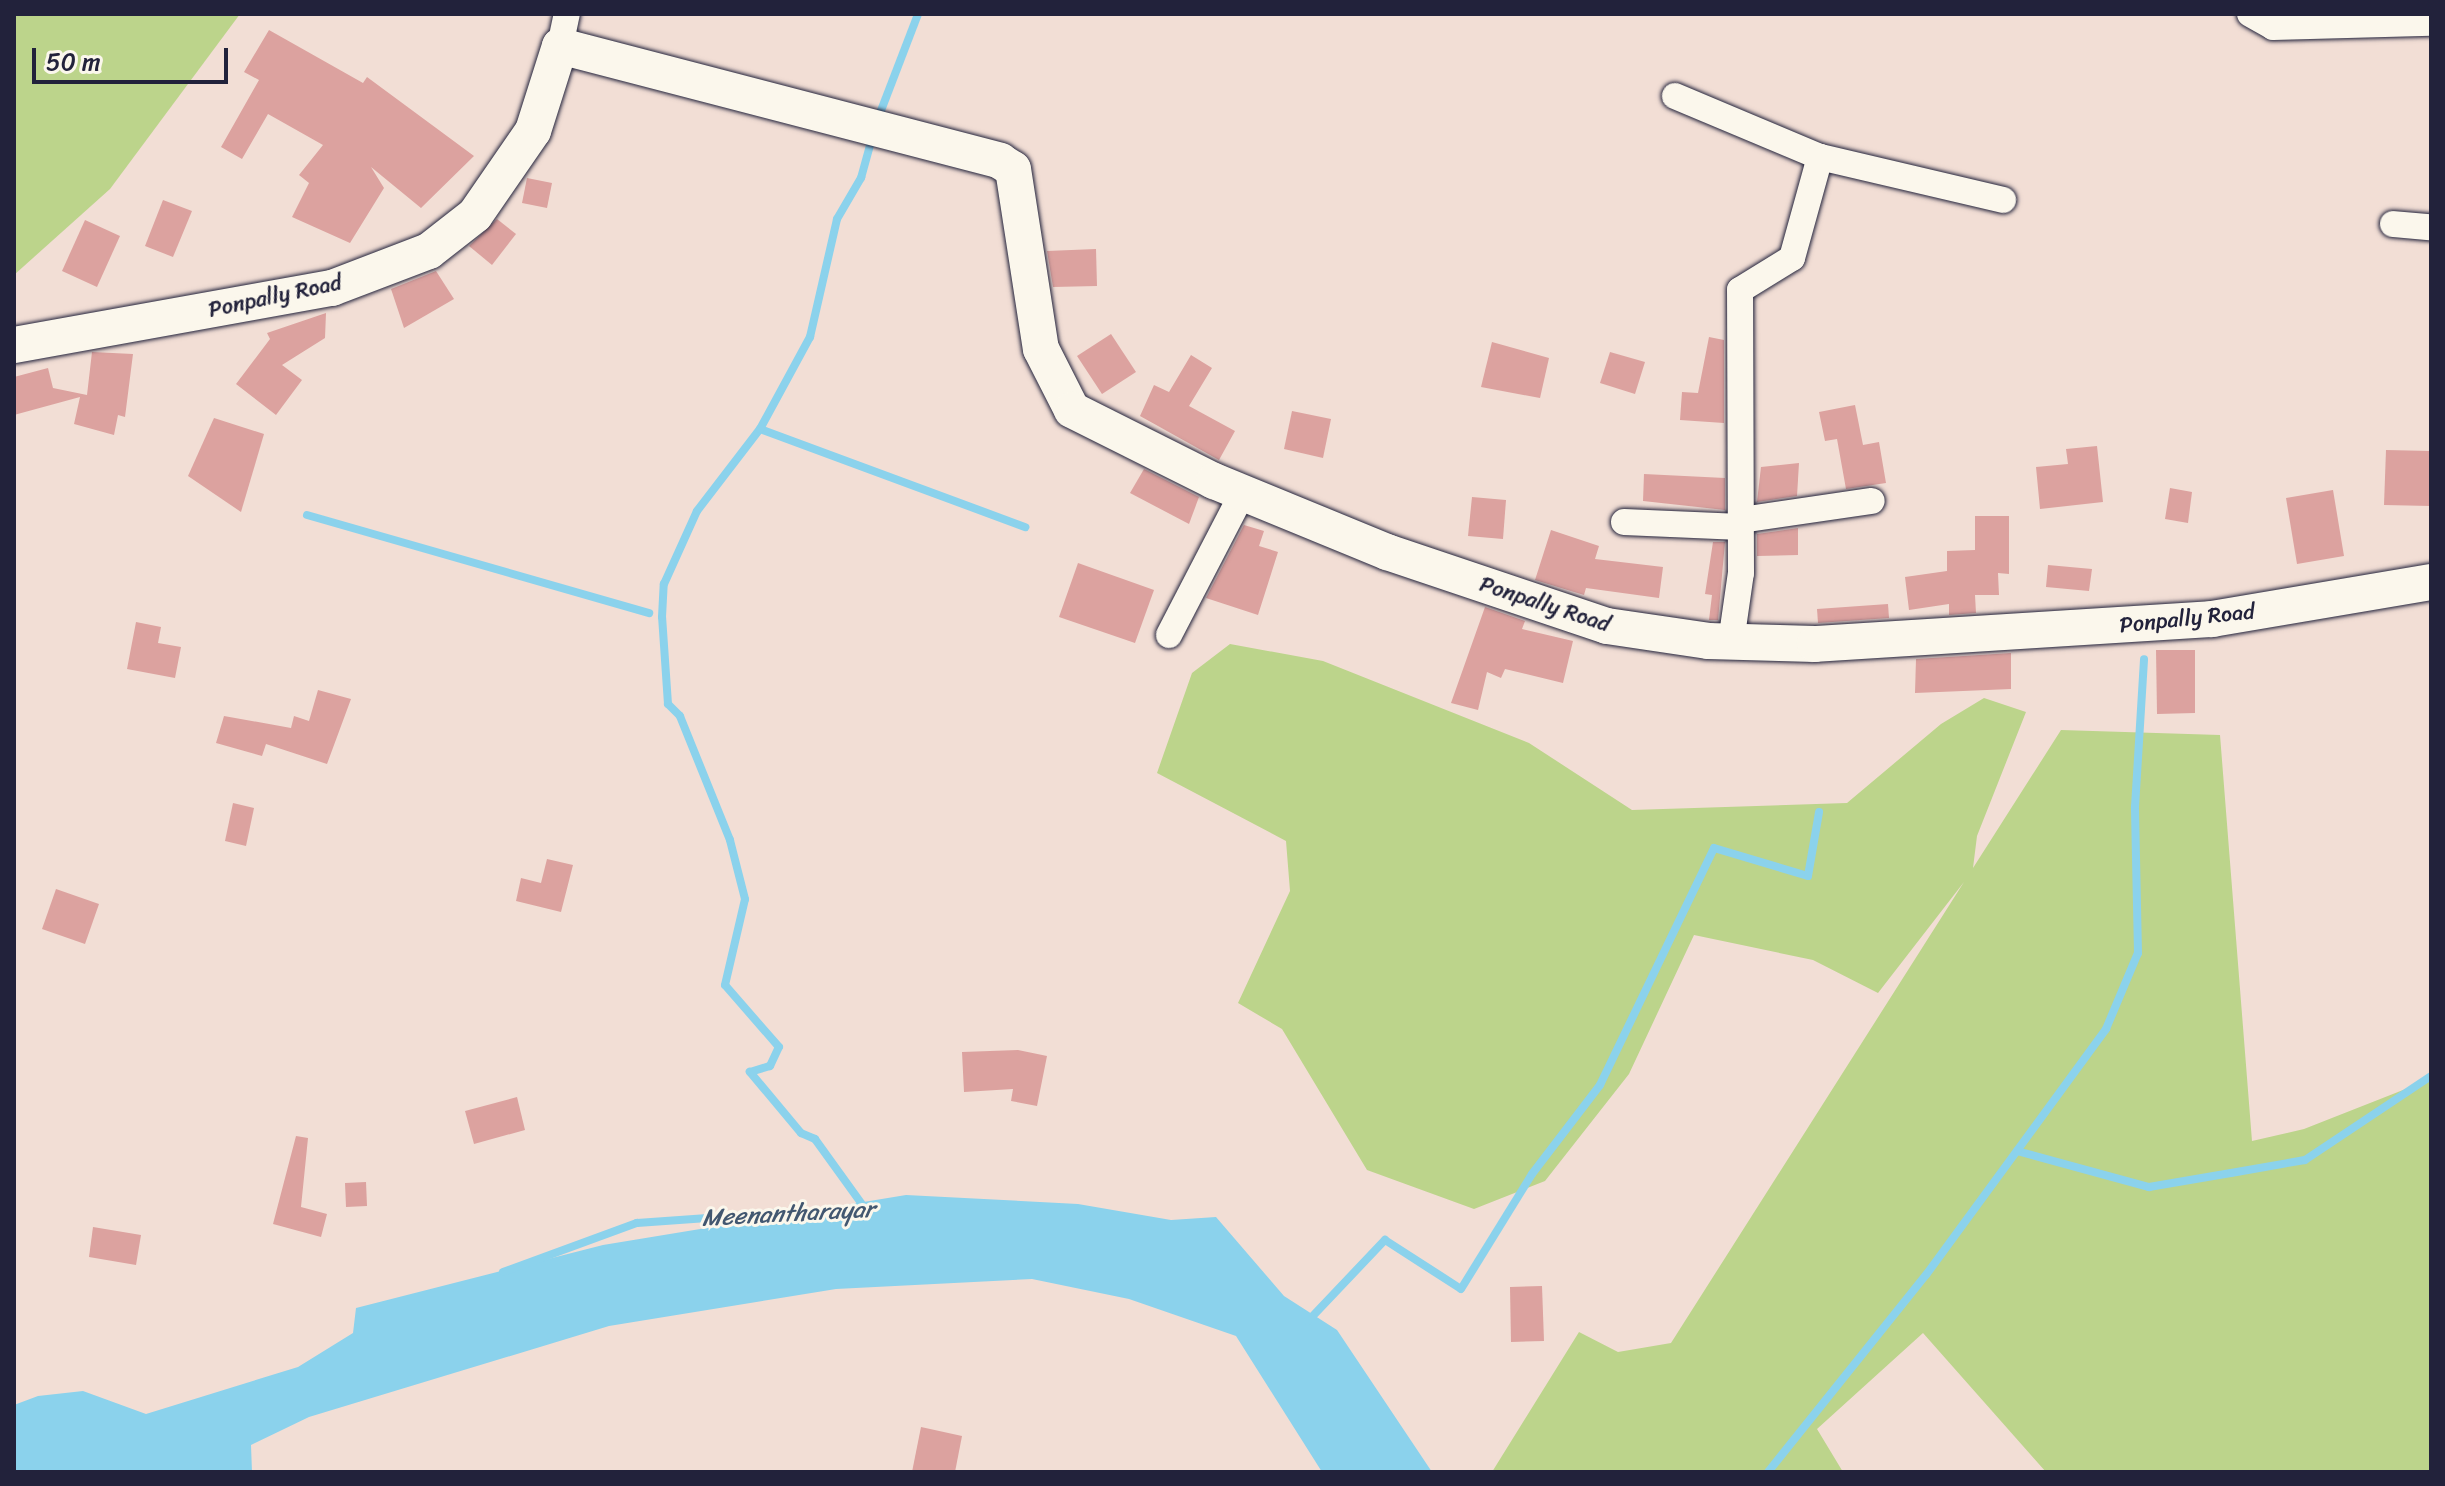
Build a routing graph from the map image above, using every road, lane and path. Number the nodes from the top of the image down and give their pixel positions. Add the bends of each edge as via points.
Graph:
1 (2250, 14) edge
2 (2431, 23) edge
3 (564, 30) edge
4 (1675, 96) dead end
5 (1820, 157) junction
6 (2003, 200) dead end
7 (2393, 224) dead end
8 (2431, 227) edge
9 (14, 345) edge
10 (1243, 492) junction
11 (1872, 501) dead end
12 (1624, 522) dead end
13 (1741, 524) junction
14 (2431, 582) edge
15 (1169, 635) dead end
16 (1731, 642) junction

1 - 2 street via 2273,27
3 - 9 main road, Ponpally Road via 533,131 475,215 429,251 332,288
3 - 10 main road, Ponpally Road via 1013,169 1041,349 1072,410
4 - 5 street
5 - 6 street
5 - 13 street via 1792,258 1740,290
7 - 8 street
10 - 15 street
10 - 16 main road, Ponpally Road via 1387,552 1607,626
11 - 13 street
12 - 13 street
13 - 16 street
14 - 16 main road, Ponpally Road via 2212,619 1815,644

